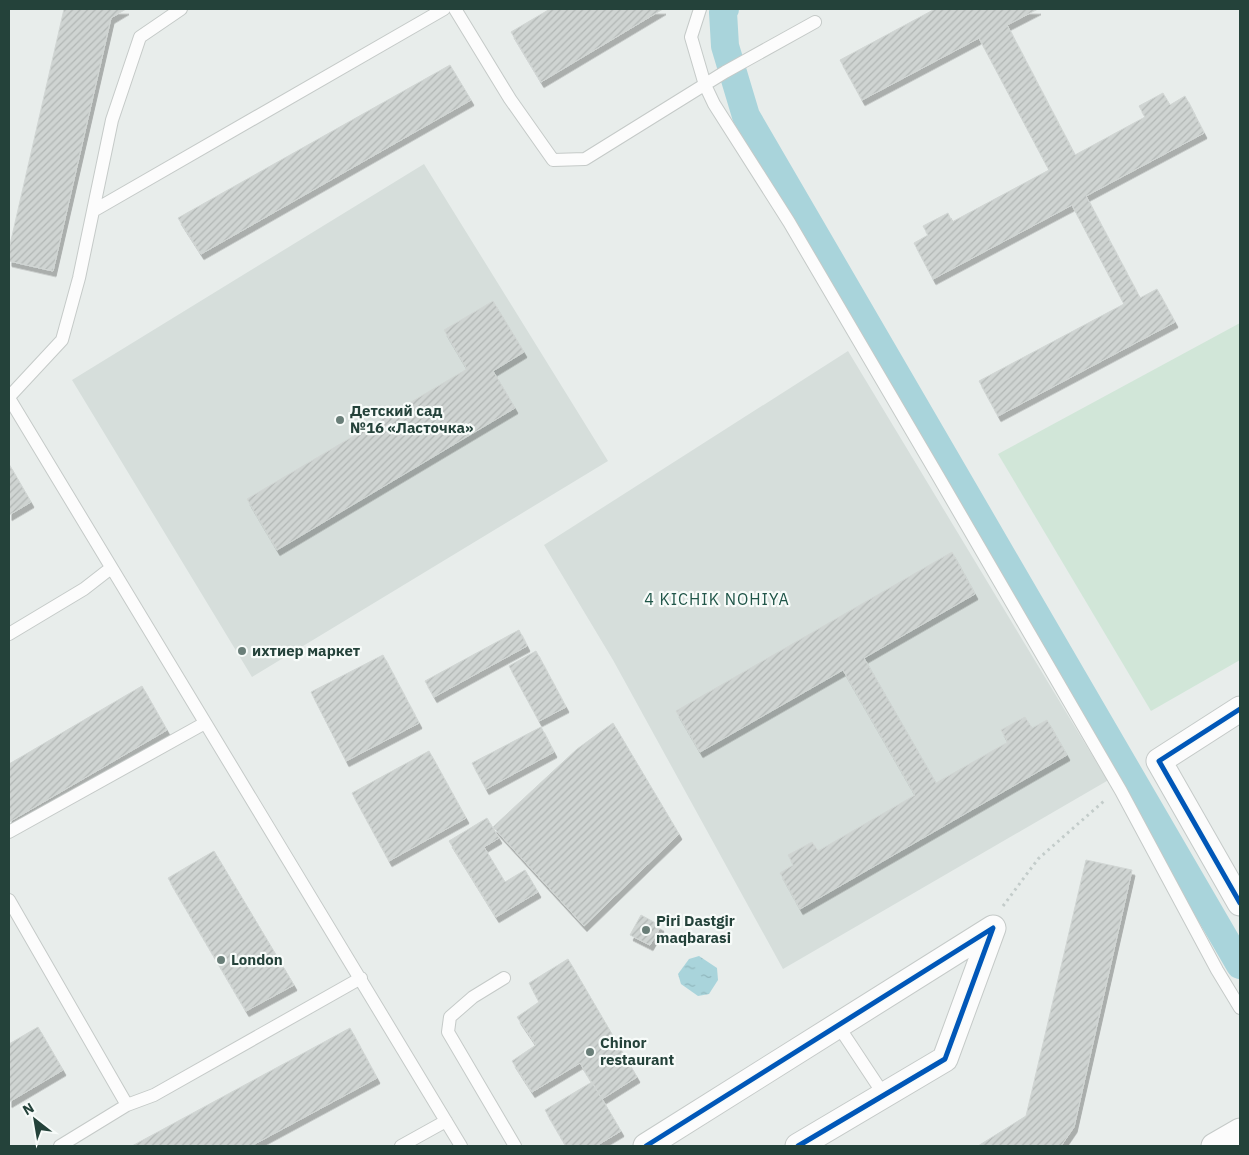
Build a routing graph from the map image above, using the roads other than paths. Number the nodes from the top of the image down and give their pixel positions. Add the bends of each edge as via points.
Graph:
1 (181, 9) edge
2 (444, 9) edge
3 (455, 9) edge
4 (700, 9) edge
5 (815, 22) dead end
6 (705, 84) junction
7 (93, 211) junction
8 (9, 397) edge
9 (111, 568) junction
10 (9, 634) edge
11 (1240, 709) edge
12 (205, 723) junction
13 (9, 832) edge
14 (9, 900) edge
15 (1240, 903) edge
16 (361, 978) junction
17 (504, 978) dead end
18 (1240, 1008) edge
19 (837, 1024) junction
20 (884, 1095) junction
21 (127, 1105) junction
22 (446, 1122) junction
23 (1240, 1131) edge
24 (60, 1146) edge
25 (401, 1146) edge
26 (461, 1146) edge
27 (515, 1146) edge
28 (646, 1146) edge
29 (798, 1146) edge
30 (1214, 1146) edge

1 - 7 lane via 140,37 112,120
2 - 7 lane
3 - 6 lane via 510,99 553,160 585,159
4 - 6 lane via 691,37
5 - 6 lane
6 - 18 lane via 1121,791
7 - 8 lane via 62,340
8 - 9 lane
9 - 10 lane via 84,589
9 - 12 lane
11 - 15 street via 1158,761
12 - 13 lane
12 - 16 lane
14 - 21 lane
16 - 21 lane via 154,1096
16 - 22 lane
17 - 27 lane via 473,997 450,1017 448,1032
19 - 20 lane
19 - 20 street via 993,928 944,1058
19 - 28 street
20 - 29 street
21 - 24 lane
22 - 25 lane
22 - 26 lane
23 - 30 street

